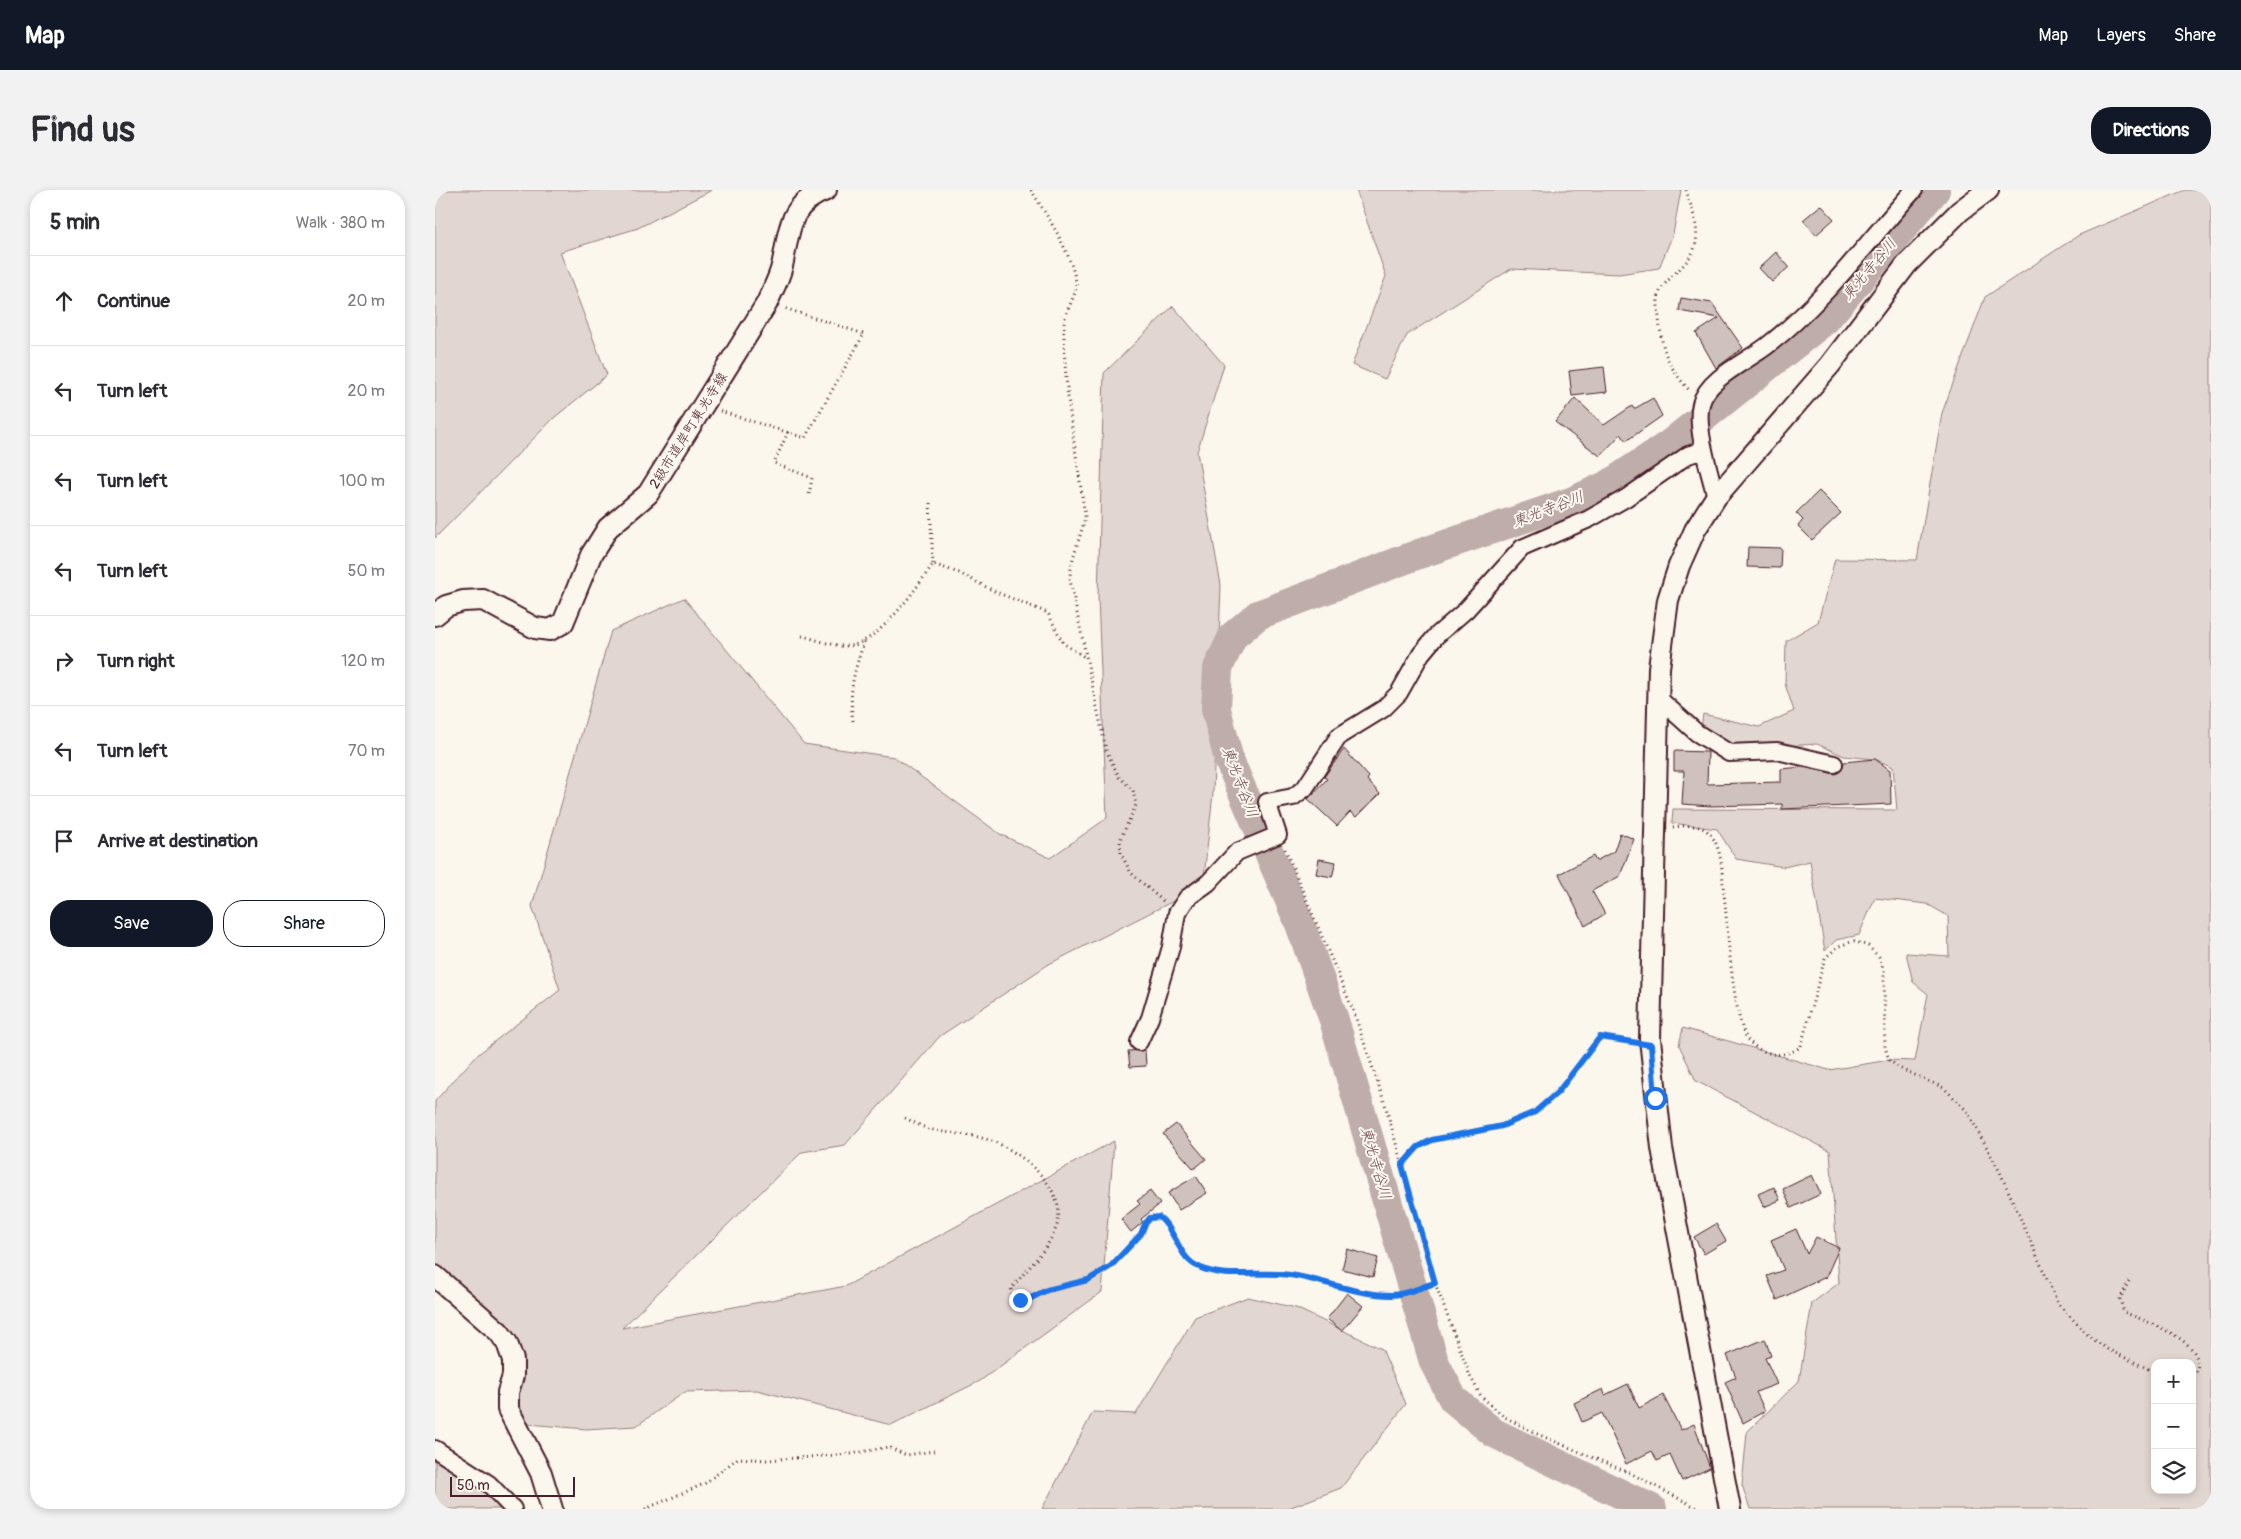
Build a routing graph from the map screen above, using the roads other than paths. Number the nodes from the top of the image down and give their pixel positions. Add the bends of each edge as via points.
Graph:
1 (826, 190) edge
2 (1914, 190) edge
3 (1988, 190) edge
4 (1703, 446) junction
5 (1715, 497) junction
6 (435, 615) edge
7 (1658, 698) junction
8 (1835, 764) dead end
9 (1139, 1042) dead end
10 (435, 1276) edge
11 (435, 1449) edge
12 (513, 1509) edge
13 (552, 1509) edge
14 (1730, 1509) edge

1 - 6 street, 2級市道岸町東光寺線 via 796,210 789,226 781,268 767,303 648,494 608,528 591,555 563,623 550,630 535,628 483,600 446,606
2 - 4 street via 1814,307 1768,346 1709,386 1701,404
3 - 5 street via 1960,210 1907,264 1830,365
4 - 5 street
4 - 9 street via 1589,519 1522,548 1466,610 1436,636 1421,654 1399,694 1383,709 1339,736 1305,788 1293,797 1267,802 1278,834 1237,852 1208,883 1187,898 1177,913 1171,947 1150,1018
5 - 7 street via 1695,530 1668,600 1662,632
7 - 8 street via 1697,733 1729,753 1777,751
7 - 14 street via 1651,1045 1662,1148
10 - 13 street via 499,1332 507,1343 513,1360 507,1409 541,1474
11 - 12 street via 489,1484

